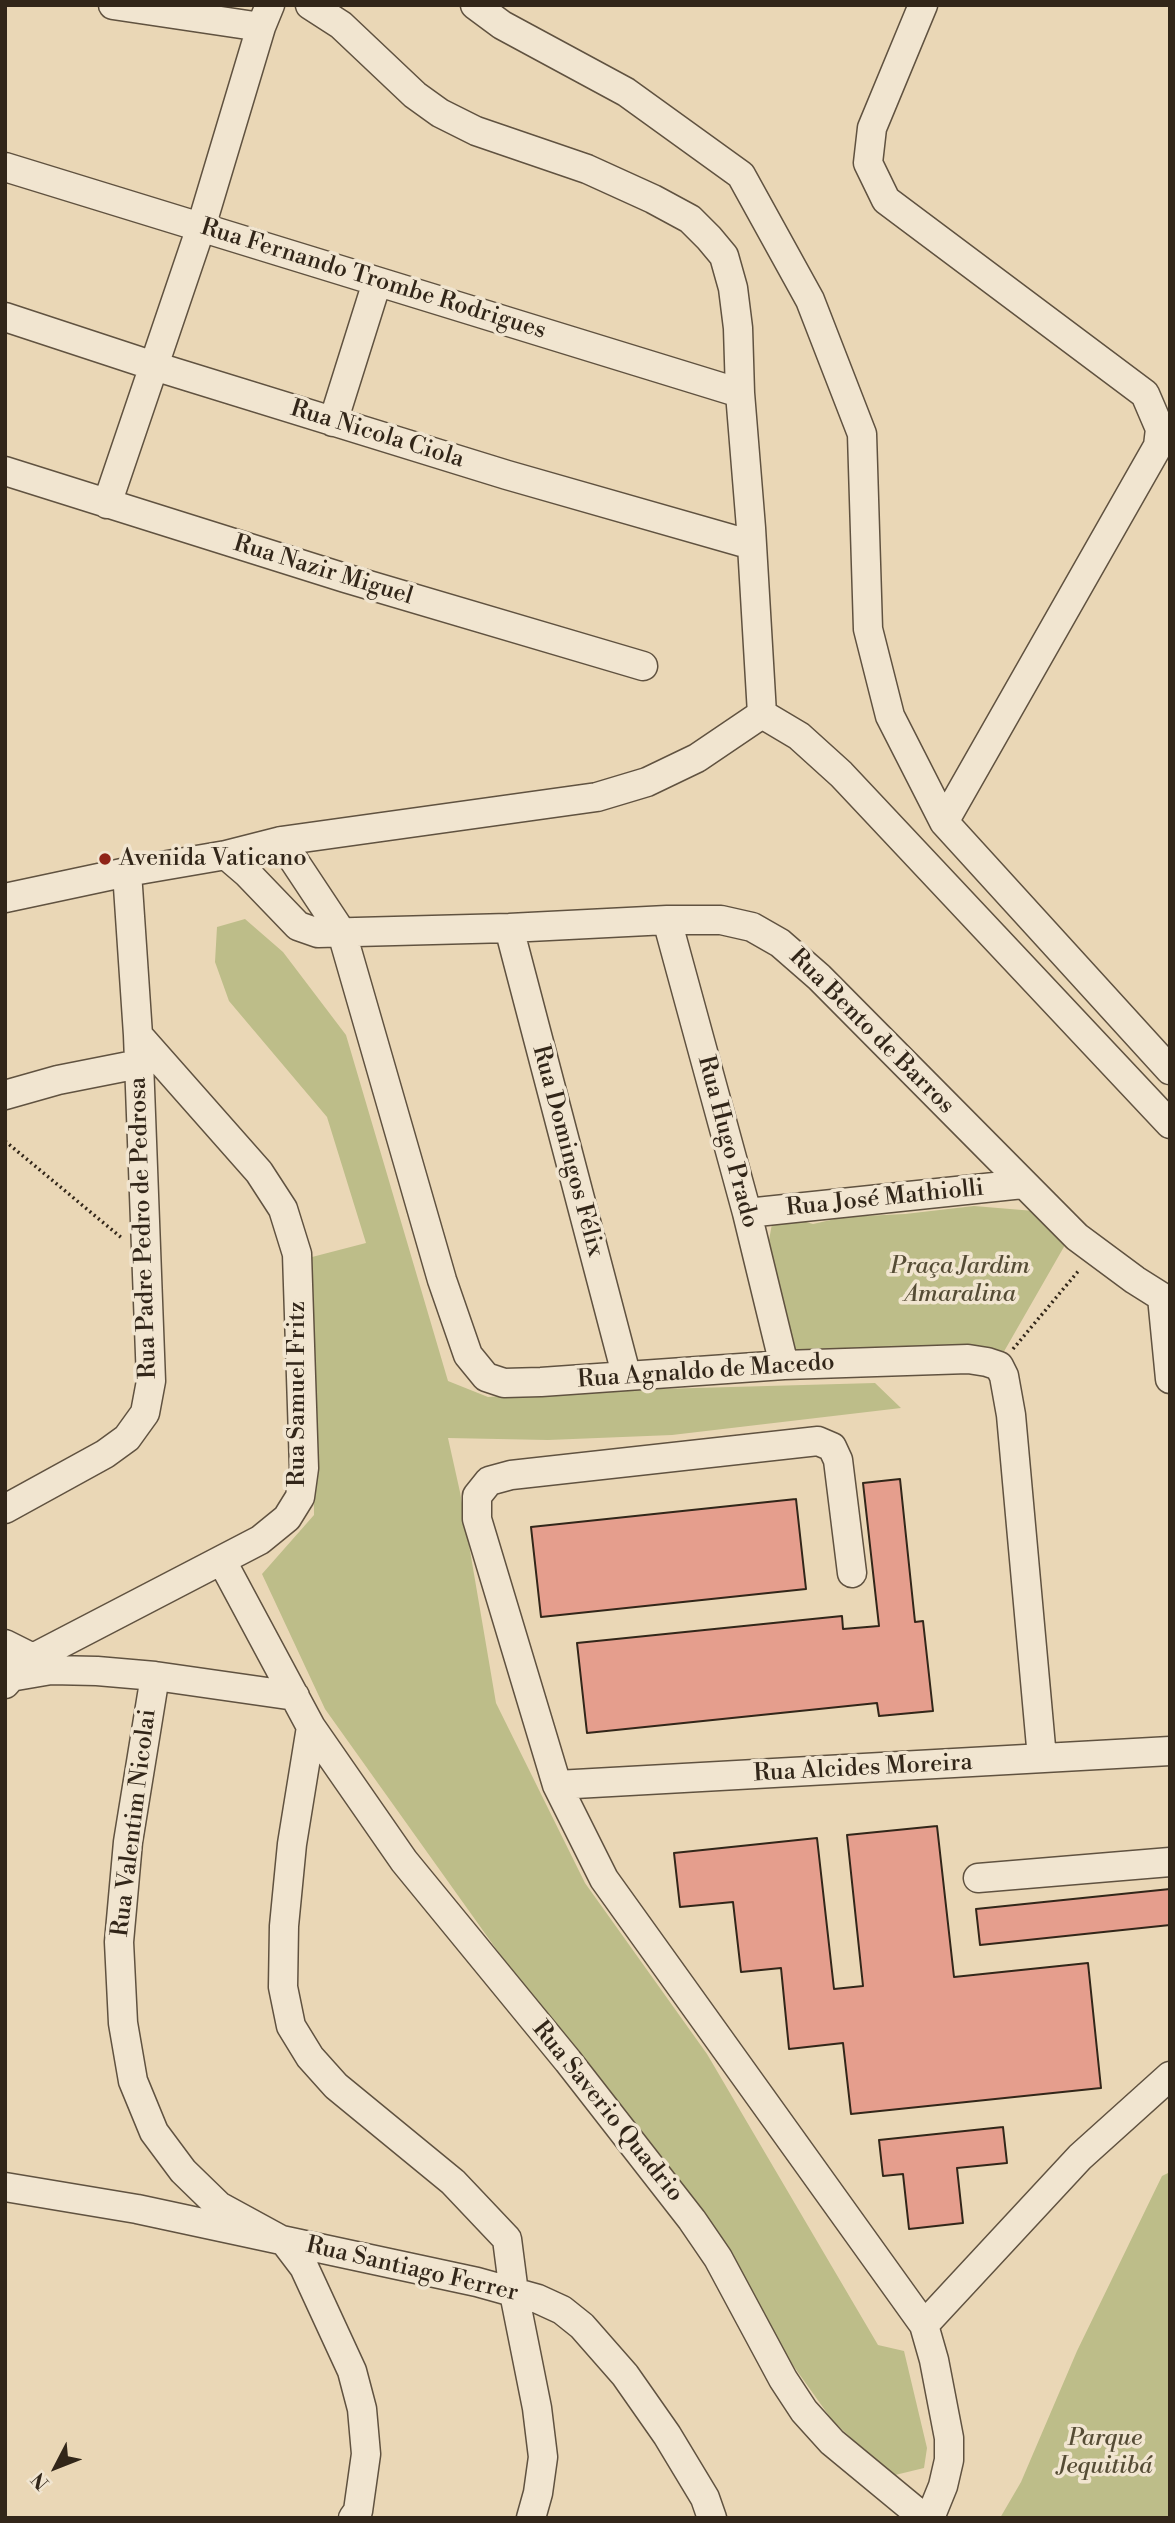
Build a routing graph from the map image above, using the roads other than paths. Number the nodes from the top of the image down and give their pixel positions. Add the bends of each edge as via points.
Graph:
1 (113, 5) edge
2 (310, 5) edge
3 (475, 5) edge
4 (923, 5) edge
5 (265, 16) edge
6 (5, 167) edge
7 (201, 227) junction
8 (377, 282) junction
9 (5, 317) edge
10 (154, 366) junction
11 (740, 393) junction
12 (333, 422) junction
13 (5, 471) edge
14 (107, 504) junction
15 (752, 545) junction
16 (643, 666) dead end
17 (762, 714) junction
18 (943, 822) junction
19 (281, 842) junction
20 (226, 855) junction
21 (127, 872) junction
22 (5, 898) edge
23 (667, 920) junction
24 (509, 928) junction
25 (342, 933) junction
26 (138, 1035) junction
27 (139, 1064) junction
28 (1170, 1070) edge
29 (5, 1095) edge
30 (1170, 1124) edge
31 (1023, 1184) junction
32 (747, 1213) junction
33 (1166, 1298) edge
34 (784, 1365) junction
35 (626, 1374) junction
36 (1170, 1379) edge
37 (5, 1509) edge
38 (222, 1561) junction
39 (852, 1573) dead end
40 (5, 1644) edge
41 (33, 1658) junction
42 (155, 1676) junction
43 (8, 1680) edge
44 (295, 1696) junction
45 (311, 1727) junction
46 (1170, 1751) edge
47 (1042, 1758) junction
48 (556, 1785) junction
49 (1170, 1861) edge
50 (978, 1878) dead end
51 (1170, 2076) edge
52 (5, 2187) edge
53 (285, 2242) junction
54 (514, 2293) junction
55 (924, 2325) junction
56 (356, 2515) edge
57 (531, 2518) edge
58 (712, 2518) edge
59 (924, 2518) edge
60 (930, 2518) edge

1 - 5 street
2 - 11 street via 341,25 440,113 476,131 587,169 690,219 724,256 738,328
3 - 18 street via 626,92 741,175 810,300 862,434 868,629 890,716
4 - 18 street via 872,128 868,163 886,200 1145,394 1160,429 1158,446
5 - 7 street
6 - 7 street, Rua Fernando Trombe Rodrigues
7 - 8 street, Rua Fernando Trombe Rodrigues
7 - 10 street
8 - 11 street, Rua Fernando Trombe Rodrigues
8 - 12 street
9 - 10 street, Rua Nicola Ciola
10 - 12 street, Rua Nicola Ciola
10 - 14 street
11 - 15 street
12 - 15 street, Rua Nicola Ciola
13 - 14 street, Rua Nazir Miguel
14 - 16 street, Rua Nazir Miguel
15 - 17 street
17 - 19 street via 697,758 648,782 597,797
17 - 30 street via 799,736 841,774
18 - 28 street
19 - 20 street
19 - 25 street
20 - 21 street
20 - 25 street, Rua Bento de Barros via 298,926 318,933
21 - 22 street
21 - 26 street, Rua Padre Pedro de Pedrosa
23 - 24 street, Rua Bento de Barros
23 - 31 street, Rua Bento de Barros via 721,920 752,927 780,943
23 - 32 street, Rua Hugo Prado
24 - 25 street, Rua Bento de Barros
24 - 35 street, Rua Domingos Félix
25 - 35 street, Rua Agnaldo de Macedo via 431,1246 468,1355 486,1377 504,1383
26 - 27 street, Rua Padre Pedro de Pedrosa
26 - 38 street, Rua Samuel Fritz via 259,1172 283,1209 297,1254 304,1468 300,1497 287,1518 260,1541
27 - 29 street
27 - 37 street, Rua Padre Pedro de Pedrosa via 151,1381 145,1413 127,1438 105,1454
31 - 32 street, Rua José Mathiolli
31 - 33 street, Rua Bento de Barros via 1095,1251
32 - 34 street, Rua Hugo Prado
33 - 36 street
34 - 35 street, Rua Agnaldo de Macedo
34 - 47 street, Rua Agnaldo de Macedo via 968,1359 999,1366 1011,1415
38 - 41 street, Rua Samuel Fritz
38 - 44 street, Rua Saverio Quadrio
39 - 48 street via 838,1460 832,1447 818,1441 489,1481 477,1496 477,1519
40 - 41 street
41 - 43 street, Rua Samuel Fritz
42 - 43 street via 51,1670
42 - 44 street
42 - 53 street, Rua Valentim Nicolai via 128,1842 119,1942 123,2023 133,2081 154,2132 183,2171 219,2206
44 - 45 street, Rua Saverio Quadrio
45 - 54 street via 284,1926 283,1987 291,2026 336,2086 453,2182 507,2239
45 - 59 street, Rua Saverio Quadrio via 404,1861 692,2220 804,2411 832,2442
46 - 47 street, Rua Alcides Moreira
47 - 48 street, Rua Alcides Moreira
48 - 55 street via 604,1879
49 - 50 street
51 - 55 street via 1080,2157
52 - 53 street, Rua Santiago Ferrer via 137,2209
53 - 54 street, Rua Santiago Ferrer
53 - 56 street, Rua Valentim Nicolai via 304,2267 359,2396 366,2454
54 - 57 street via 543,2457
54 - 58 street, Rua Santiago Ferrer via 562,2309 582,2326 625,2375 667,2435
55 - 60 street via 949,2438 943,2486

